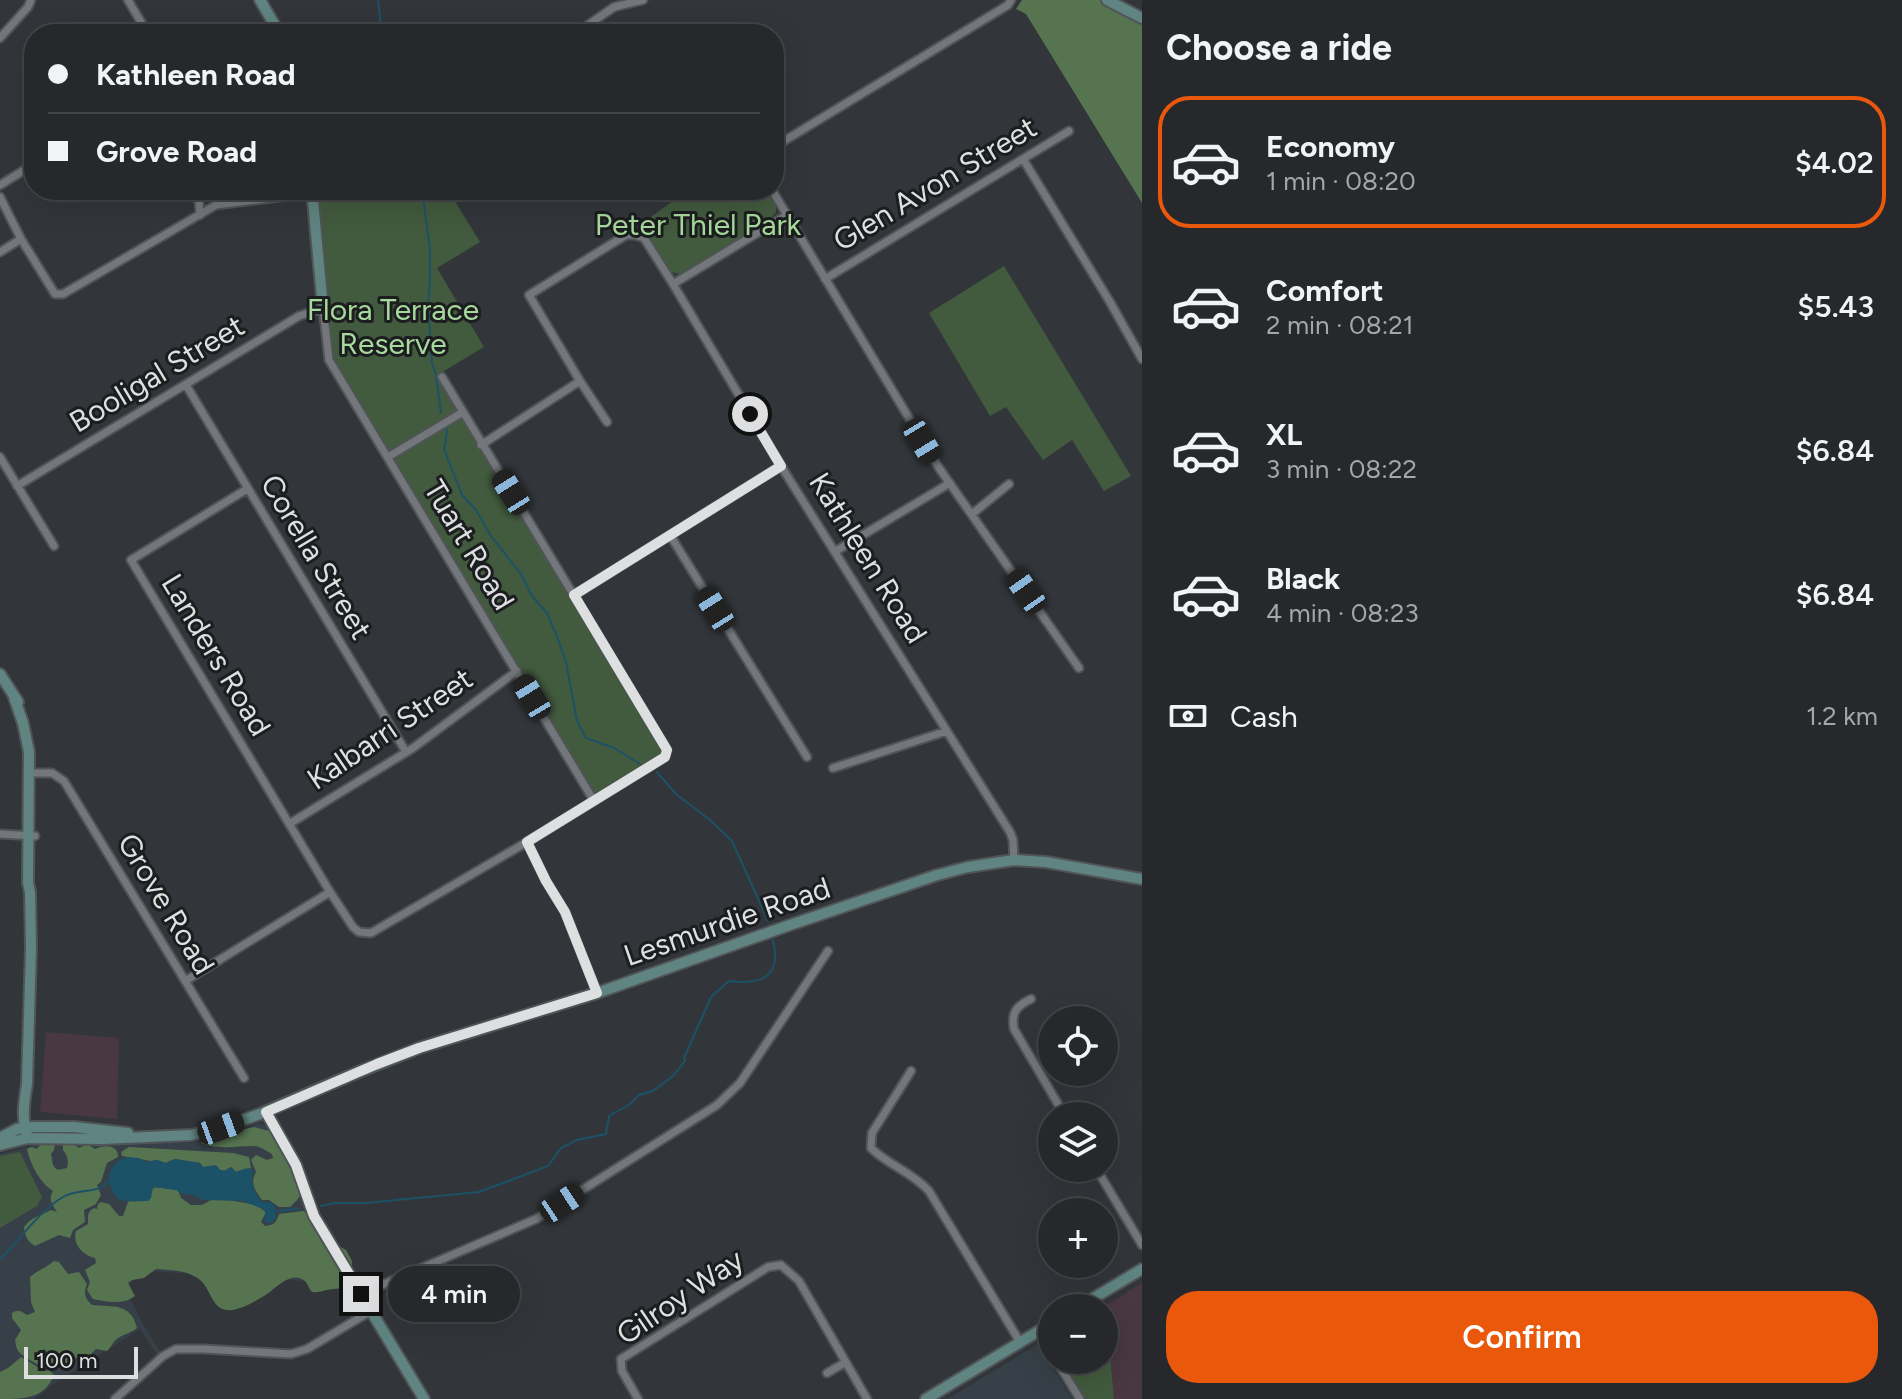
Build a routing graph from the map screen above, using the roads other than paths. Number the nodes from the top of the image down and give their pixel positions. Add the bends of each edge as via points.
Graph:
1 (31, 0) edge
2 (128, 0) edge
3 (260, 0) edge
4 (643, 0) edge
5 (1011, 0) edge
6 (1107, 0) edge
7 (1142, 18) edge
8 (142, 24) edge
9 (274, 24) edge
10 (589, 24) edge
11 (0, 38) edge
12 (1069, 131) dead end
13 (784, 141) edge
14 (1023, 159) junction
15 (24, 170) edge
16 (0, 185) edge
17 (0, 197) edge
18 (199, 200) edge
19 (253, 200) edge
20 (313, 200) edge
21 (778, 200) edge
22 (200, 215) junction
23 (787, 215) junction
24 (21, 239) junction
25 (0, 252) edge
26 (825, 279) junction
27 (673, 284) junction
28 (323, 308) junction
29 (1142, 359) edge
30 (442, 377) dead end
31 (580, 381) junction
32 (186, 385) junction
33 (463, 412) junction
34 (607, 422) dead end
35 (481, 445) junction
36 (0, 457) edge
37 (388, 457) junction
38 (781, 466) junction
39 (950, 483) junction
40 (1009, 484) dead end
41 (17, 486) junction
42 (247, 489) junction
43 (972, 514) junction
44 (670, 535) junction
45 (54, 546) dead end
46 (836, 551) junction
47 (574, 595) junction
48 (1079, 668) dead end
49 (517, 671) junction
50 (0, 674) edge
51 (947, 731) junction
52 (406, 752) junction
53 (807, 757) dead end
54 (833, 768) dead end
55 (33, 772) junction
56 (594, 801) junction
57 (289, 824) junction
58 (0, 834) edge
59 (32, 835) junction
60 (527, 842) junction
61 (1014, 860) junction
62 (1142, 879) edge
63 (330, 892) junction
64 (828, 951) dead end
65 (185, 981) junction
66 (597, 993) junction
67 (1031, 999) dead end
68 (911, 1071) dead end
69 (244, 1078) dead end
70 (1057, 1102) edge
71 (266, 1112) junction
72 (28, 1131) junction
73 (0, 1138) edge
74 (0, 1145) edge
75 (1104, 1182) edge
76 (1142, 1245) edge
77 (1142, 1269) edge
78 (361, 1294) junction
79 (1100, 1294) edge
80 (371, 1311) junction
81 (1038, 1332) edge
82 (1020, 1342) junction
83 (846, 1362) junction
84 (827, 1373) dead end
85 (1065, 1374) edge
86 (115, 1399) edge
87 (424, 1399) edge
88 (638, 1399) edge
89 (867, 1399) edge
90 (926, 1399) edge
91 (1080, 1399) edge

1 - 11 street
2 - 8 street
3 - 9 street
4 - 10 street via 614,7
5 - 13 street
6 - 7 street
12 - 14 street, Glen Avon Street
14 - 26 street, Glen Avon Street
14 - 29 street
15 - 16 street
17 - 24 street
18 - 22 street
19 - 22 street via 216,205
20 - 28 street
21 - 23 street
22 - 24 street via 63,294 55,294
23 - 26 street
23 - 27 street
24 - 25 street
26 - 39 street
27 - 31 street, Kathleen Road via 644,238 626,235 529,295
27 - 38 street, Kathleen Road
28 - 32 street, Booligal Street via 299,316
28 - 37 street, Tuart Road via 329,360
30 - 33 street
31 - 34 street, Kathleen Road
31 - 35 street
32 - 41 street, Booligal Street
32 - 42 street, Corella Street
33 - 35 street
33 - 37 street
35 - 47 street
36 - 41 street
37 - 49 street, Tuart Road
38 - 44 street
38 - 46 street, Kathleen Road
39 - 43 street
39 - 46 street
40 - 43 street
41 - 45 street
42 - 52 street, Corella Street
42 - 57 street, Landers Road via 131,560
43 - 48 street
44 - 47 street
44 - 53 street
46 - 51 street, Kathleen Road
47 - 56 street, Landers Road via 667,750 665,757
49 - 52 street, Kalbarri Street
49 - 56 street, Tuart Road
50 - 55 street via 32,731
51 - 54 street
51 - 61 street, Kathleen Road via 1010,832
52 - 57 street, Kalbarri Street
55 - 59 street
55 - 65 street, Grove Road via 52,773 64,781
56 - 60 street, Landers Road
57 - 63 street, Landers Road
58 - 59 street
59 - 72 street via 24,1101
60 - 63 street, Landers Road via 371,933 353,927
60 - 66 street via 565,912
61 - 62 street, Lesmurdie Road
61 - 66 street, Lesmurdie Road via 937,875
63 - 65 street
64 - 78 street via 740,1083 717,1105 536,1219
65 - 69 street, Grove Road
66 - 71 street, Lesmurdie Road via 406,1053
67 - 70 street via 1015,1010 1014,1029
68 - 82 street via 872,1133 871,1148 929,1191
71 - 72 street, Lesmurdie Road via 191,1135 102,1139
71 - 78 street via 296,1165 314,1216
72 - 73 street, Lesmurdie Road
72 - 74 street, Lesmurdie Road
75 - 76 street
77 - 79 street
78 - 80 street
80 - 86 street via 291,1354 176,1349
80 - 87 street
81 - 82 street
82 - 90 street
83 - 84 street
83 - 88 street, Gilroy Way via 799,1281 781,1265 768,1267 621,1359
83 - 89 street, Gilroy Way
85 - 91 street

